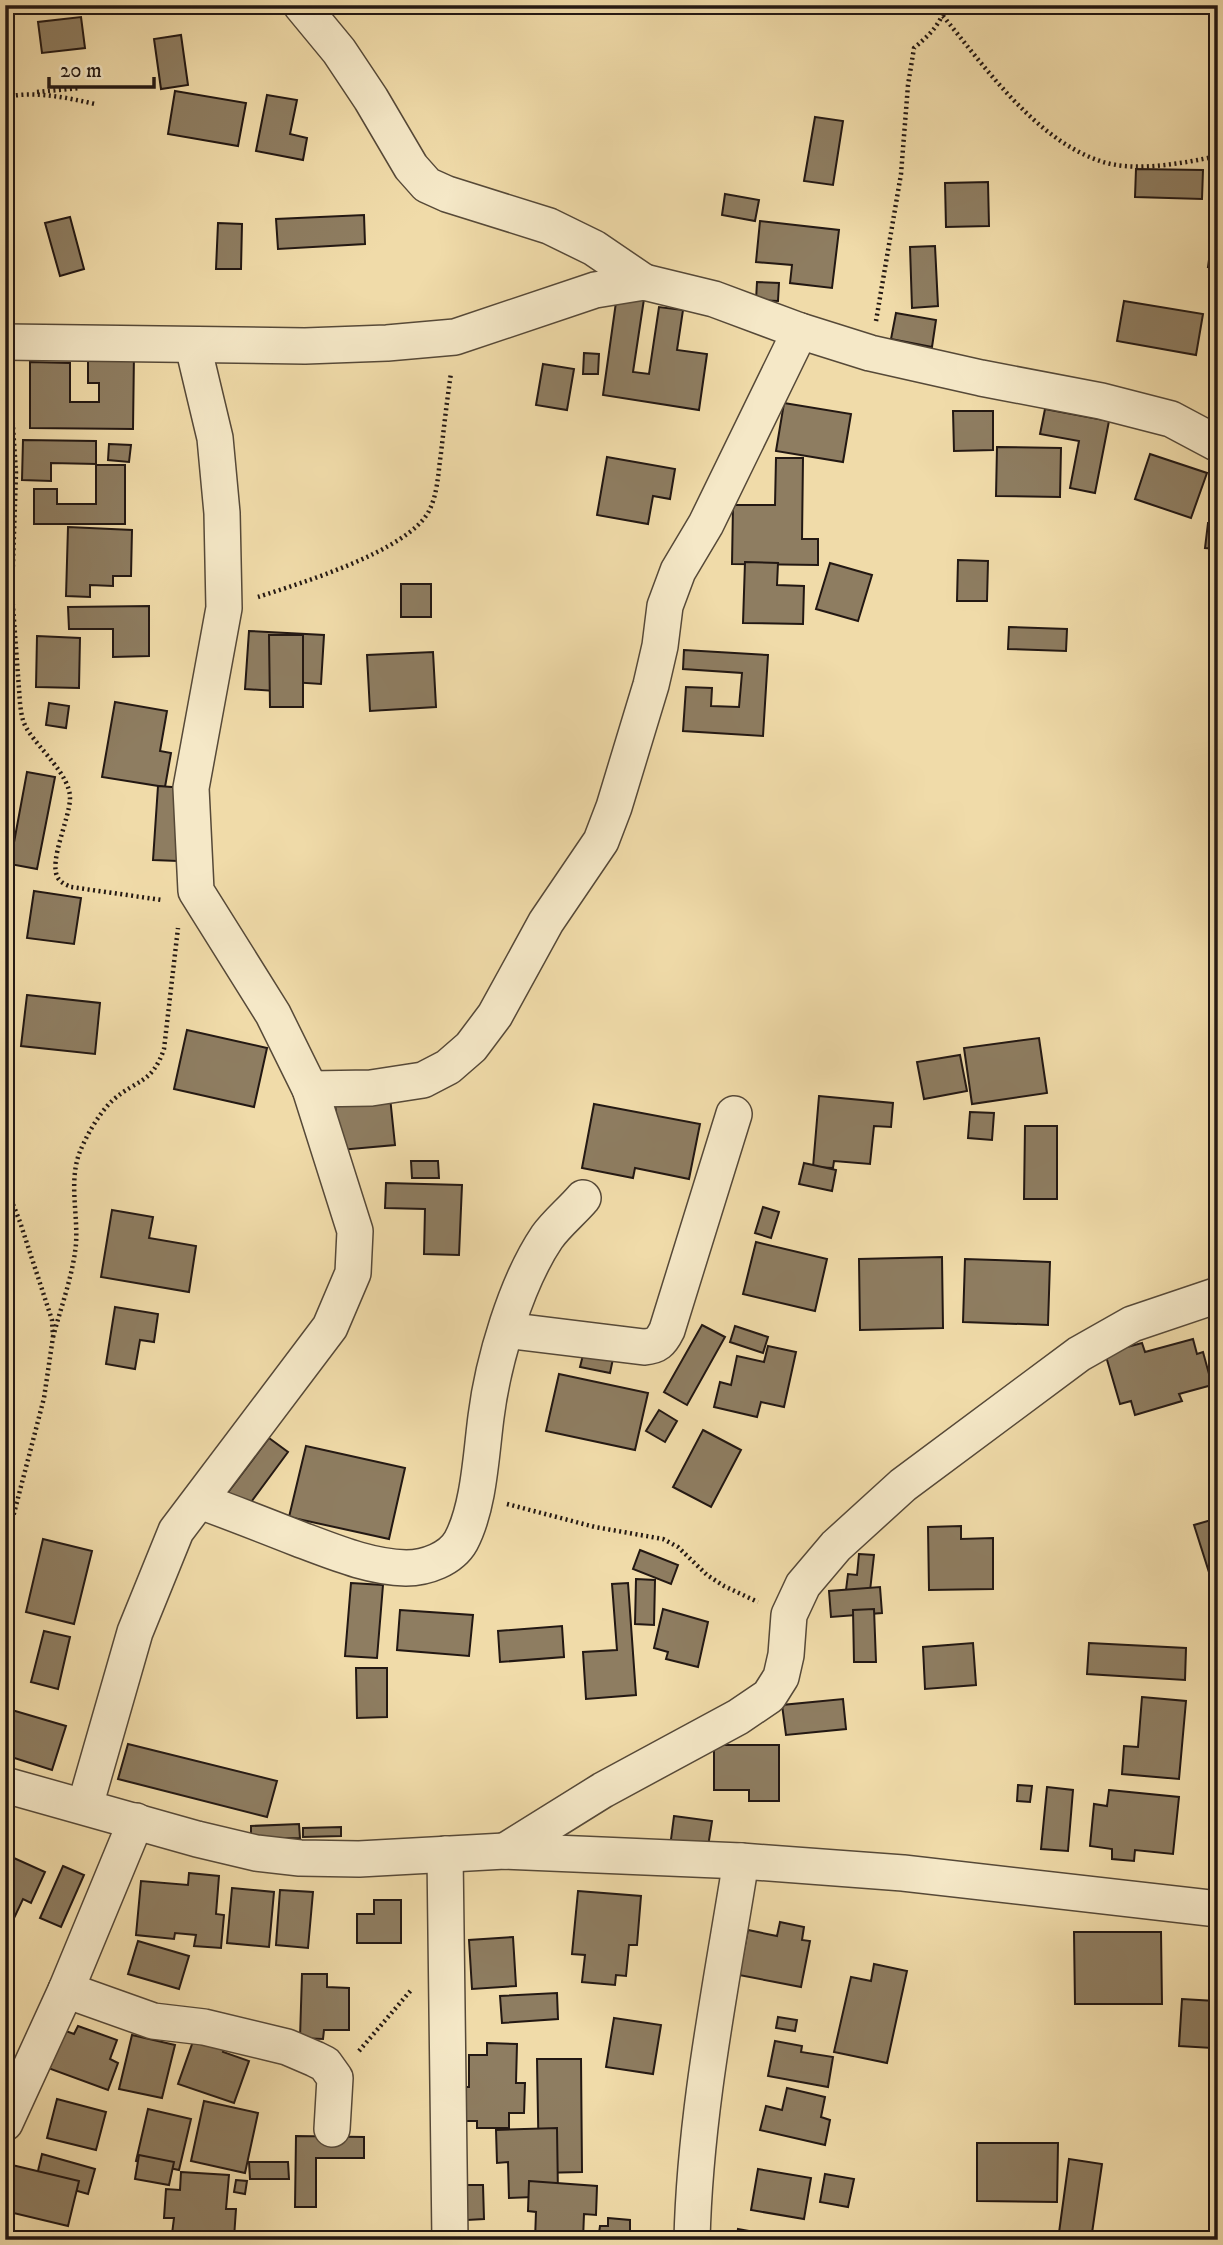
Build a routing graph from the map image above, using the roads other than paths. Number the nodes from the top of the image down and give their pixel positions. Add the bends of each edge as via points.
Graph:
1 (301, 5) edge
2 (644, 282) junction
3 (800, 331) junction
4 (5, 342) edge
5 (193, 346) junction
6 (1218, 444) edge
7 (310, 1089) junction
8 (734, 1114) dead end
9 (583, 1198) dead end
10 (1218, 1294) edge
11 (506, 1330) junction
12 (200, 1501) junction
13 (5, 1785) edge
14 (85, 1806) junction
15 (136, 1821) junction
16 (505, 1851) junction
17 (445, 1854) junction
18 (741, 1861) junction
19 (1218, 1909) edge
20 (66, 1990) junction
21 (5, 2123) edge
22 (332, 2129) dead end
23 (450, 2240) edge
24 (692, 2240) edge

1 - 2 street via 339,51 427,185 549,226 594,248
2 - 3 street via 715,299
2 - 5 street via 595,290 455,337 318,346
3 - 6 street via 870,353 1171,419
3 - 7 street via 706,524 678,571 665,606 651,685 601,841 546,922 495,1015 471,1047 423,1080 371,1088
4 - 5 street
5 - 7 street via 215,438 224,608 191,788 195,891 191,902 273,1014
7 - 12 street via 355,1231 353,1273 330,1327
8 - 11 street via 660,1343 644,1347
9 - 11 street via 548,1235 528,1270
10 - 16 street via 1132,1324 1079,1354 903,1485 836,1546 803,1586 789,1615 780,1677 769,1696
11 - 12 street via 488,1404 476,1496 460,1542 432,1564 408,1568 349,1558
12 - 14 street via 176,1531 135,1632
13 - 14 street
14 - 15 street
15 - 17 street via 256,1853 300,1858
15 - 20 street
16 - 17 street
16 - 18 street
17 - 23 street
18 - 19 street via 904,1873
18 - 24 street via 710,2053 693,2192
20 - 21 street
20 - 22 street via 153,2021 204,2027 287,2047 325,2064 335,2078

